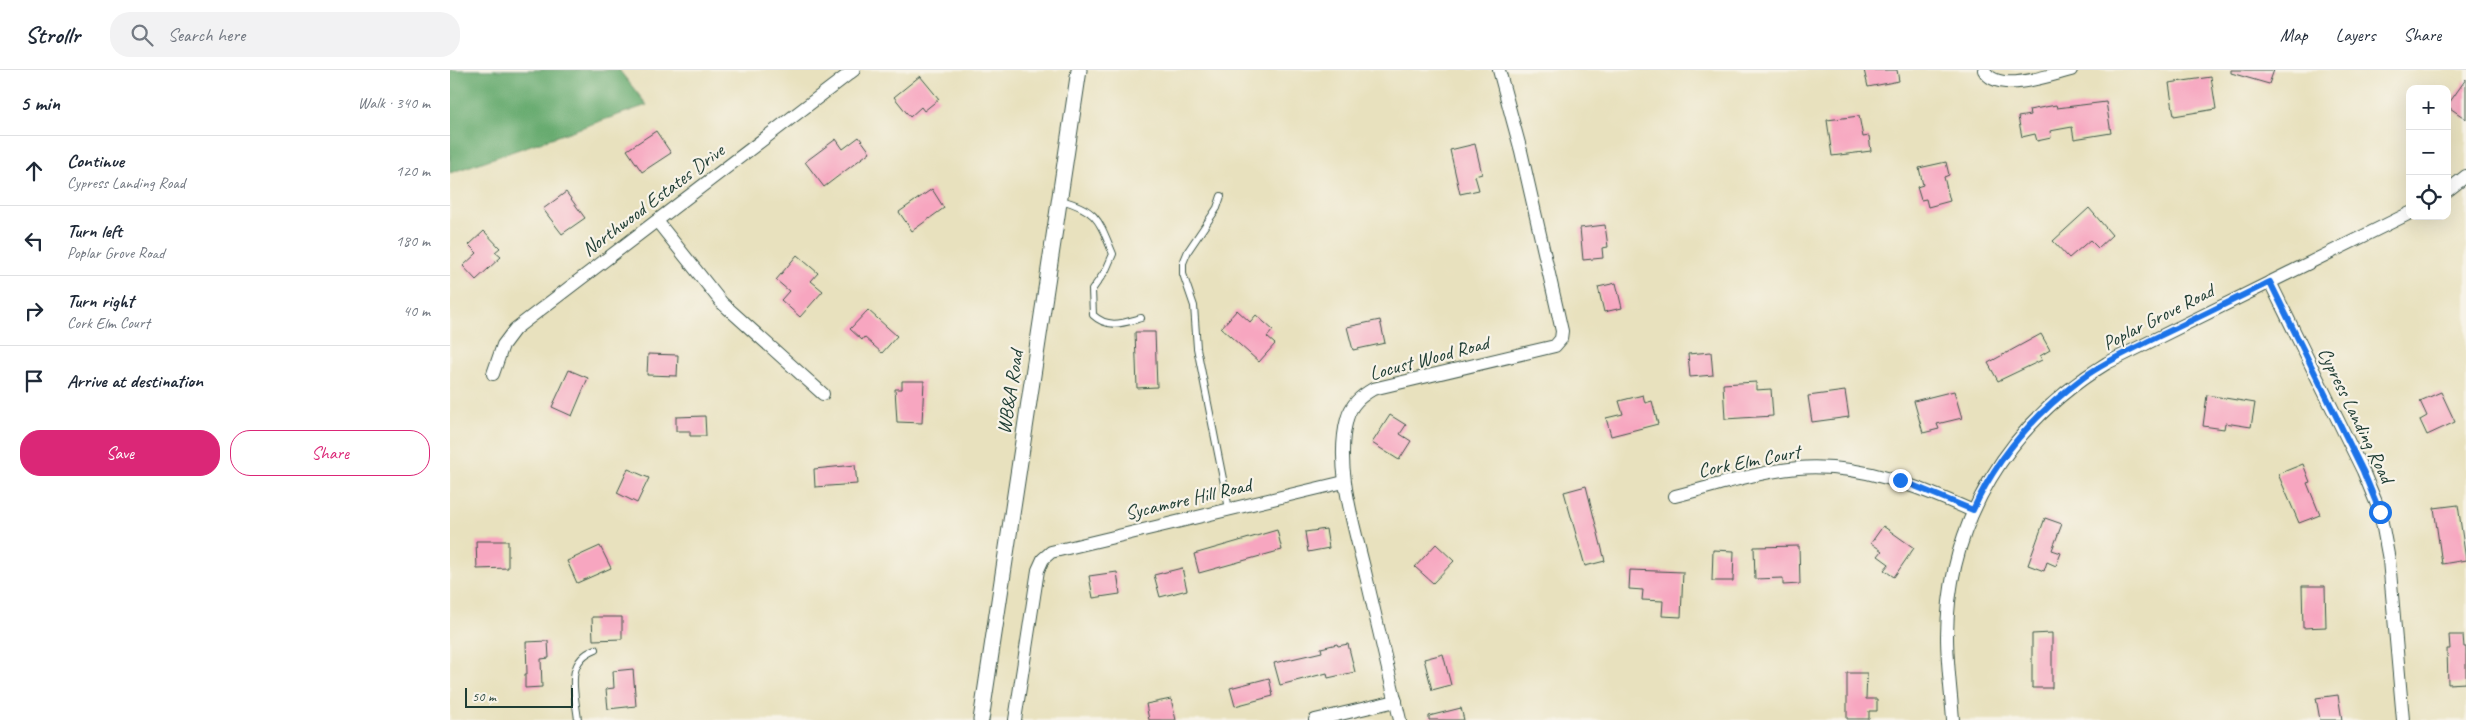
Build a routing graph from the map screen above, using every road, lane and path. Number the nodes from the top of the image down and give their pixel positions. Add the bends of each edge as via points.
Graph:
1 (854, 70) edge
2 (1079, 70) edge
3 (1499, 70) edge
4 (1984, 70) edge
5 (2071, 70) edge
6 (2466, 176) edge
7 (2451, 188) edge
8 (1221, 196) dead end
9 (1059, 200) junction
10 (2406, 215) edge
11 (657, 221) junction
12 (2270, 282) junction
13 (1141, 318) dead end
14 (493, 374) dead end
15 (823, 394) dead end
16 (1344, 482) junction
17 (1675, 496) dead end
18 (1229, 509) junction
19 (1973, 510) junction
20 (596, 649) dead end
21 (1396, 701) junction
22 (578, 720) edge
23 (981, 720) edge
24 (1015, 720) edge
25 (1315, 720) edge
26 (1400, 720) edge
27 (1953, 720) edge
28 (2403, 720) edge

1 - 11 street, Northwood Estates Drive
2 - 9 street, WB&A Road
3 - 16 street, Locust Wood Road via 1542,240 1562,331 1560,339 1554,346 1399,382 1362,395 1347,419
4 - 5 street via 1994,80 2006,83
6 - 7 street
8 - 18 lane via 1217,208 1188,251 1183,274 1194,306 1198,348
9 - 13 lane via 1082,206 1099,220 1113,254 1092,290 1093,316 1101,323 1118,325
9 - 23 street, WB&A Road
10 - 12 street, Poplar Grove Road
11 - 14 street, Northwood Estates Drive via 515,329 503,345
11 - 15 street via 722,304
12 - 19 street, Poplar Grove Road via 2130,351 2079,381 2048,407 2014,444
12 - 28 street, Cypress Landing Road via 2380,512 2389,560
16 - 18 street, Sycamore Hill Road
16 - 21 street, Locust Wood Road
17 - 19 street, Cork Elm Court via 1773,472 1826,467 1852,469 1900,480
18 - 24 street, Sycamore Hill Road via 1061,549 1043,559
19 - 27 street, Poplar Grove Road via 1959,551 1949,611 1947,637
20 - 22 lane via 584,654 575,665
21 - 25 street
21 - 26 street, Locust Wood Road

